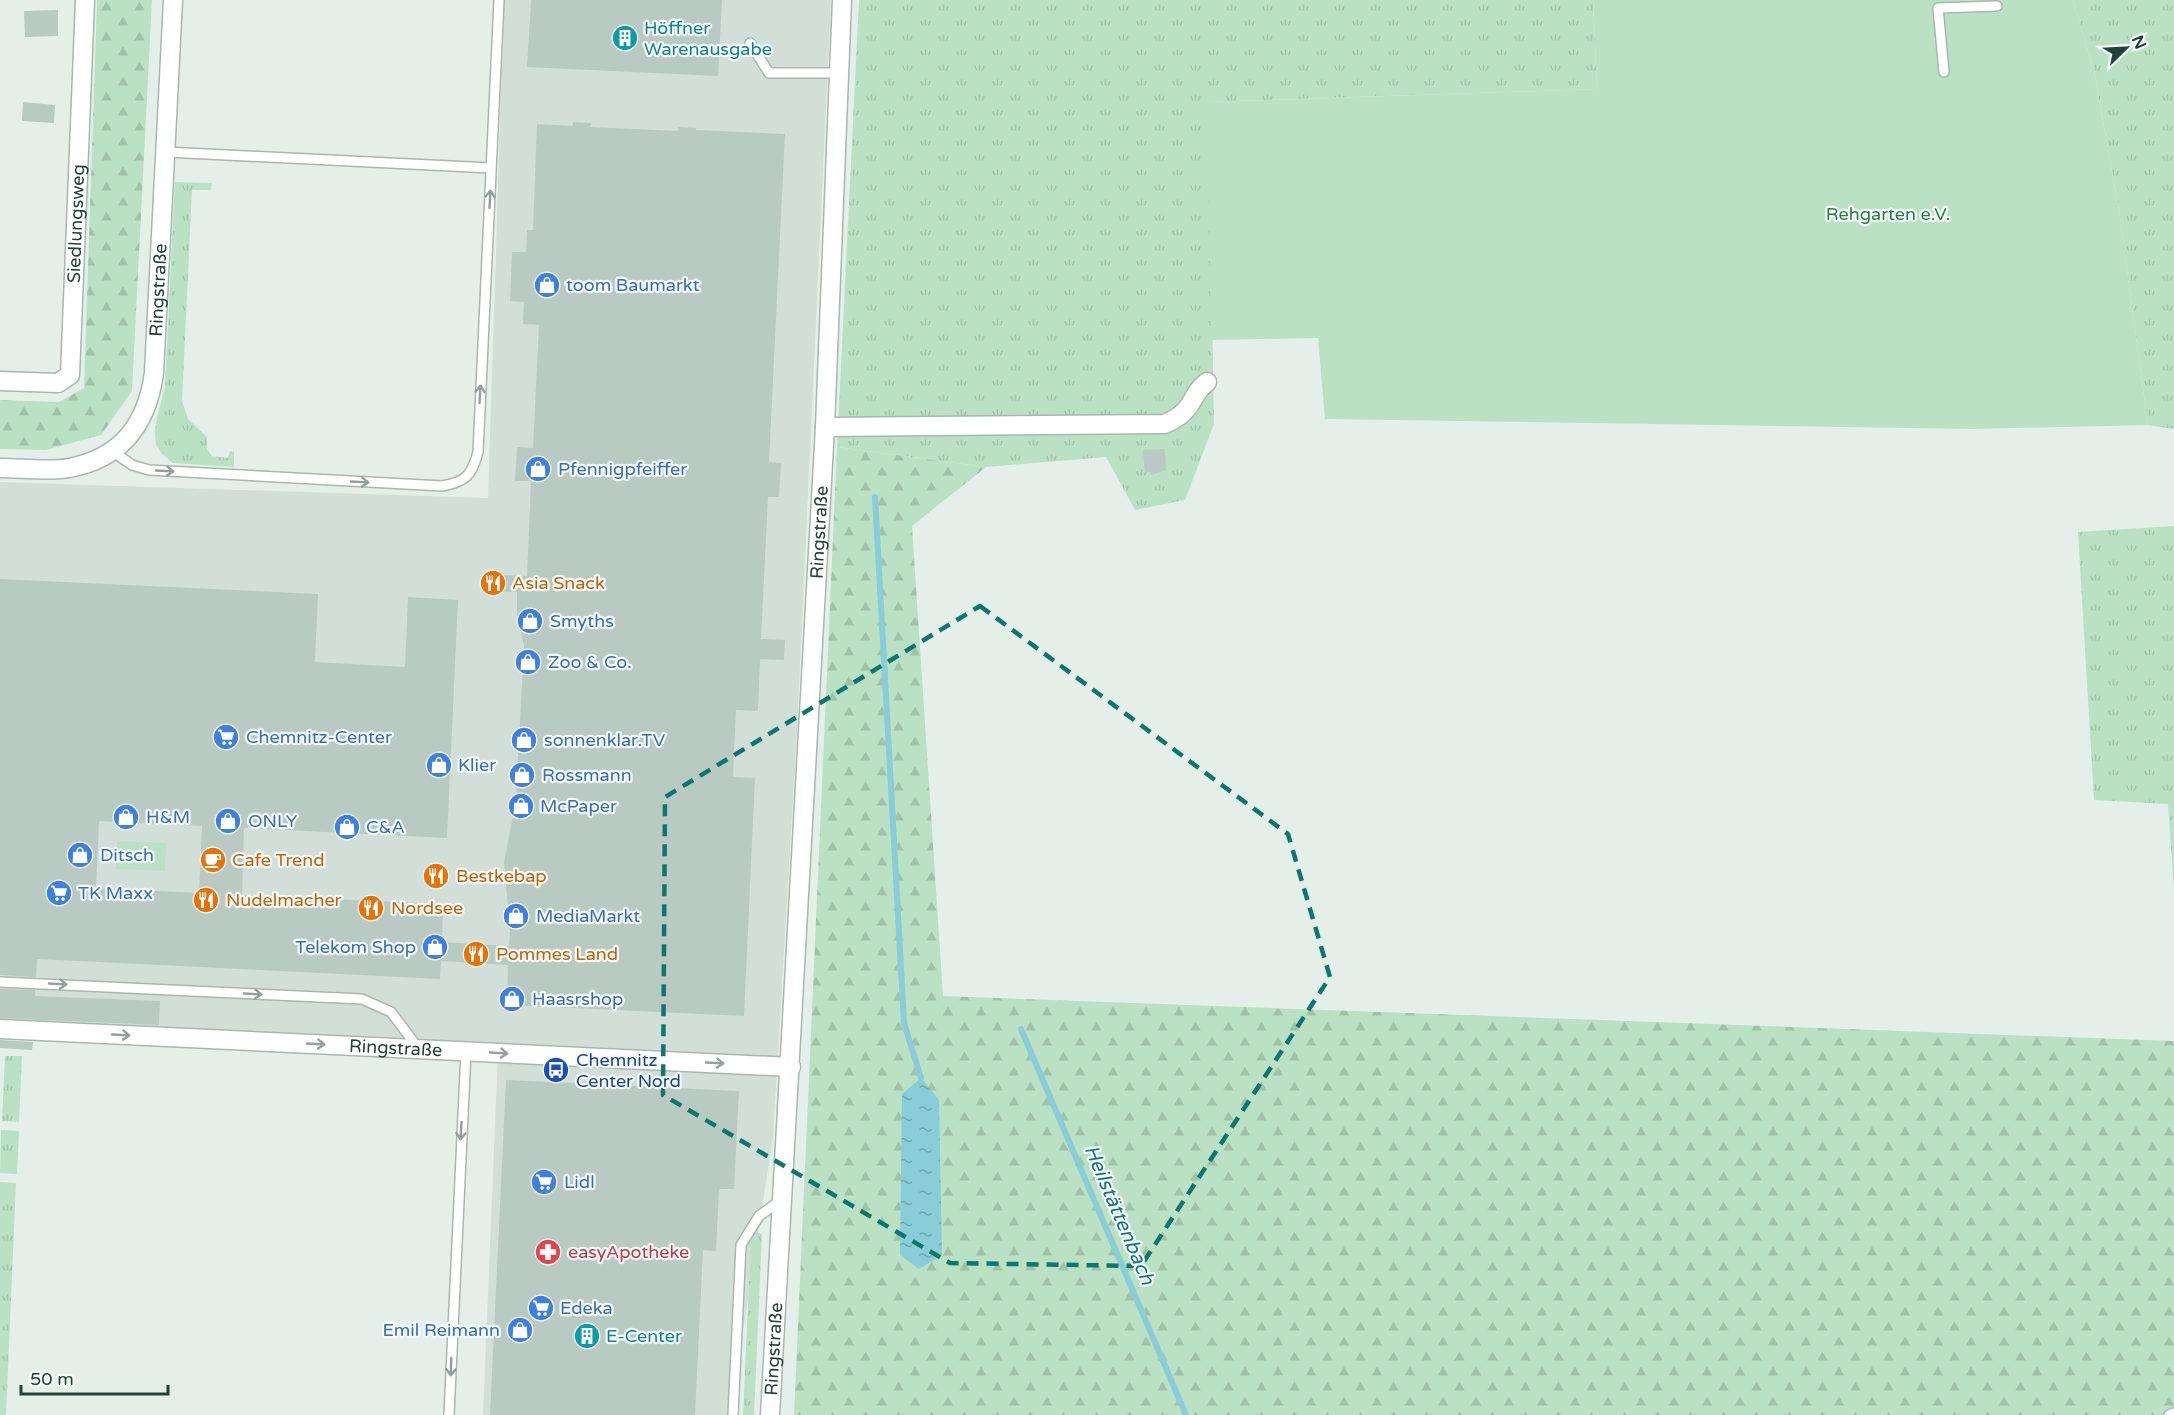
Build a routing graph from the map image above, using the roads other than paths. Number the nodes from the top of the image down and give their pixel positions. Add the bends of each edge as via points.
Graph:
1 (86, 0) edge
2 (173, 0) edge
3 (499, 0) edge
4 (842, 0) edge
5 (1997, 6) dead end
6 (750, 43) dead end
7 (1944, 72) dead end
8 (839, 73) junction
9 (166, 152) junction
10 (491, 168) junction
11 (0, 381) edge
12 (1207, 382) dead end
13 (825, 428) junction
14 (112, 451) junction
15 (0, 468) edge
16 (0, 982) edge
17 (0, 1029) edge
18 (419, 1049) junction
19 (466, 1051) junction
20 (791, 1066) junction
21 (783, 1199) junction
22 (2174, 1413) edge
23 (448, 1415) edge
24 (733, 1415) edge
25 (770, 1415) edge
26 (2169, 1415) edge

1 - 11 street, Siedlungsweg via 70,375 58,383
2 - 9 street, Ringstraße
3 - 10 lane
4 - 8 street, Ringstraße
5 - 7 lane via 1938,8
6 - 8 lane via 770,73
8 - 13 street, Ringstraße
9 - 10 lane
9 - 14 street, Ringstraße via 152,392 134,432
14 -> 10 lane via 132,465 149,470 442,486 468,476 478,452
12 - 13 street via 1197,390 1189,406 1165,424
13 - 20 street, Ringstraße
14 - 15 street, Ringstraße via 68,468
16 -> 18 lane via 362,999 391,1012
17 -> 18 street, Ringstraße
18 - 19 street, Ringstraße
19 -> 20 street, Ringstraße
19 -> 23 lane
20 - 21 street, Ringstraße
21 - 24 lane via 759,1216 741,1245
21 - 25 street, Ringstraße
22 - 26 lane

